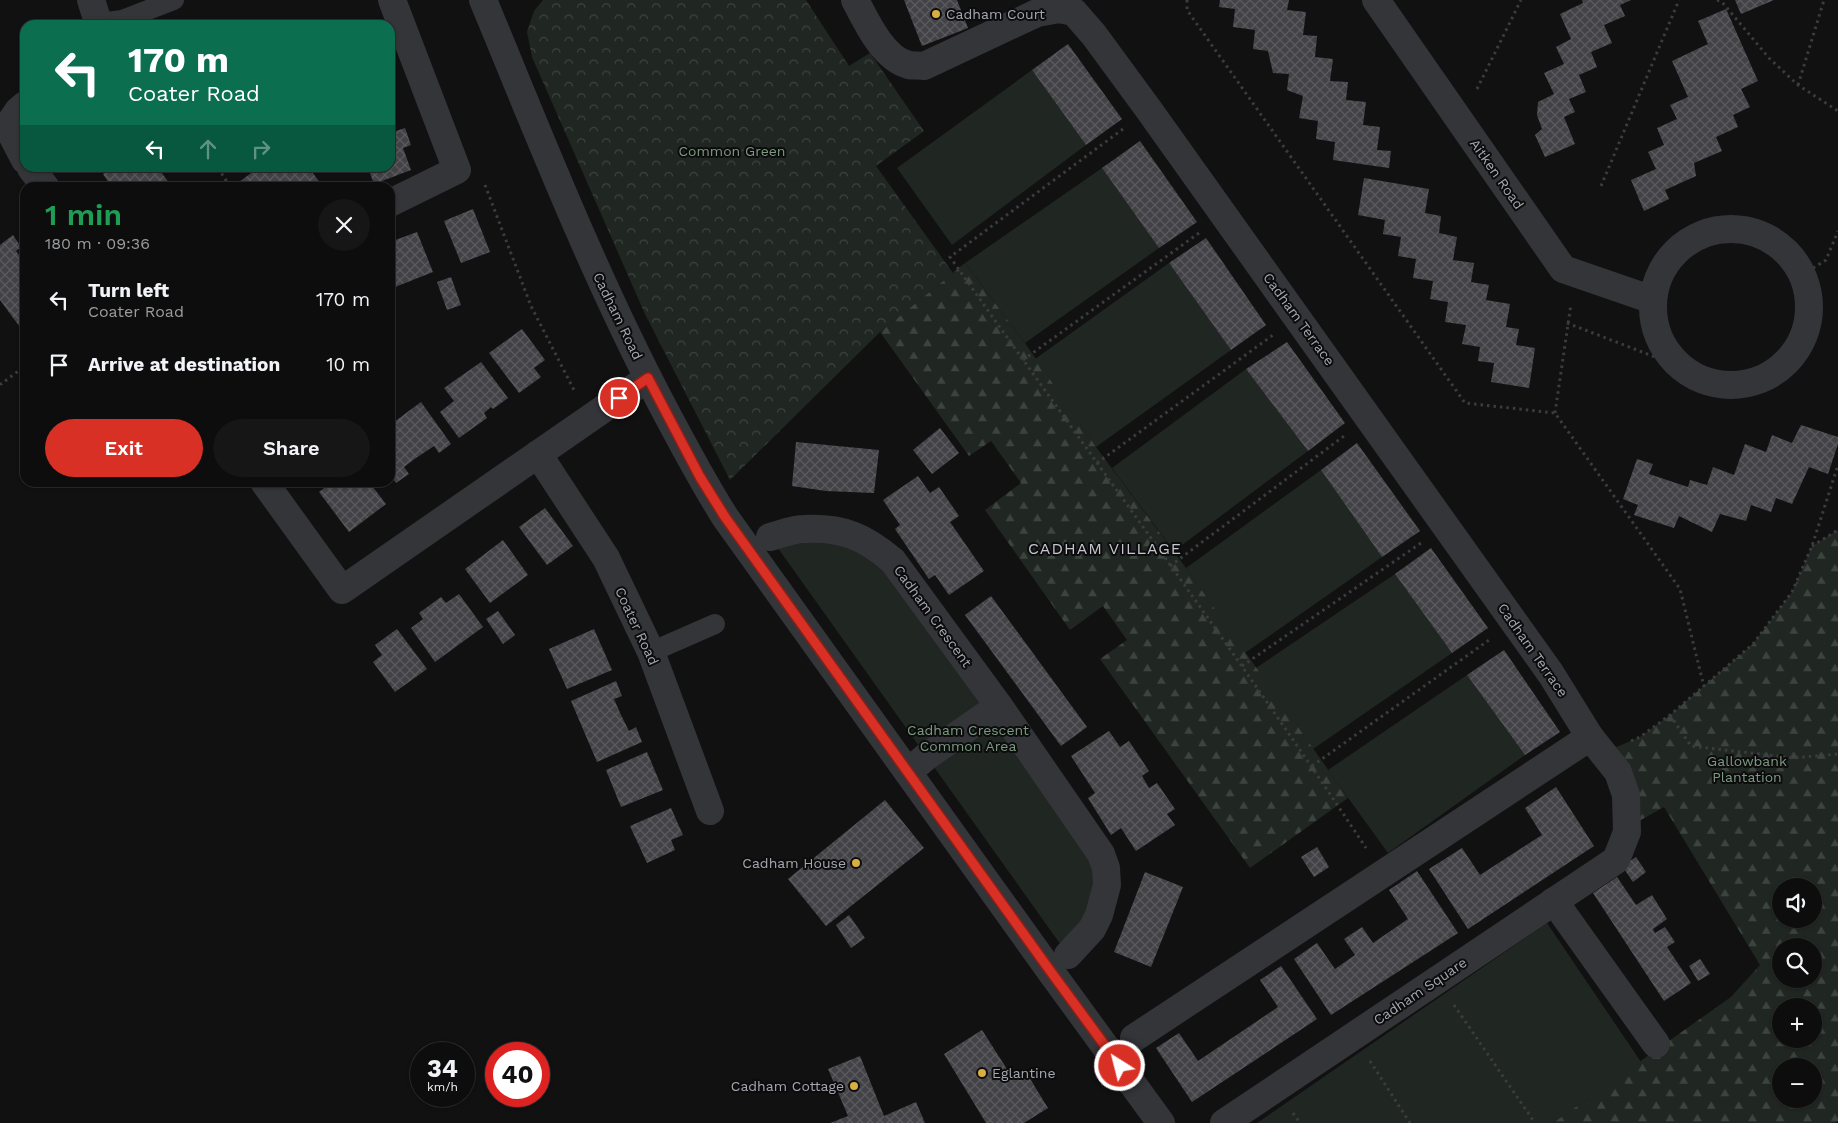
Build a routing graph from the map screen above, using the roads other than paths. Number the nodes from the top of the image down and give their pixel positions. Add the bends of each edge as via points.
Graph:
1 (174, 0) edge
2 (392, 0) edge
3 (482, 0) edge
4 (855, 0) edge
5 (1376, 0) edge
6 (96, 16) edge
7 (11, 117) edge
8 (20, 152) edge
9 (33, 172) edge
10 (41, 182) edge
11 (395, 200) edge
12 (1653, 300) junction
13 (648, 378) junction
14 (538, 454) junction
15 (268, 487) edge
16 (770, 537) dead end
17 (715, 624) dead end
18 (651, 652) junction
19 (999, 706) junction
20 (1597, 745) junction
21 (908, 772) junction
22 (710, 811) dead end
23 (1616, 860) joint
24 (1554, 901) junction
25 (1068, 955) dead end
26 (1134, 1038) dead end
27 (1656, 1044) dead end
28 (1161, 1123) edge
29 (1224, 1123) edge

1 - 6 lane via 122,20
2 - 11 street via 457,170
3 - 13 street, Cadham Road via 585,247
4 - 20 street, Cadham Terrace via 873,33 894,58 909,65 924,66 1037,13 1059,9 1074,12 1149,110 1297,317 1551,674
5 - 12 street, Aitken Road via 1562,268
7 - 8 street via 12,138
9 - 10 street
12 - 12 street via 1667,261 1679,249 1698,237 1720,230 1744,230 1780,246 1796,264 1806,284 1808,324 1800,344 1785,364 1768,376 1750,384 1714,384 1680,367 1668,354 1659,338
13 - 14 street
13 - 21 street, Cadham Road via 725,517
14 - 15 street via 342,590
14 - 18 street, Coater Road via 606,558
16 - 19 street, Cadham Crescent via 803,529 831,530 854,534 874,545 893,561
17 - 18 lane
18 - 22 street, Coater Road
19 - 21 street
19 - 25 street, Cadham Crescent via 1101,854 1106,868 1107,885 1099,915 1092,929
20 - 23 street, Cadham Terrace via 1618,772 1626,795 1627,832
20 - 26 street via 1383,873
21 - 28 street, Cadham Road
23 - 24 street, Cadham Square
24 - 27 street
24 - 29 street, Cadham Square

